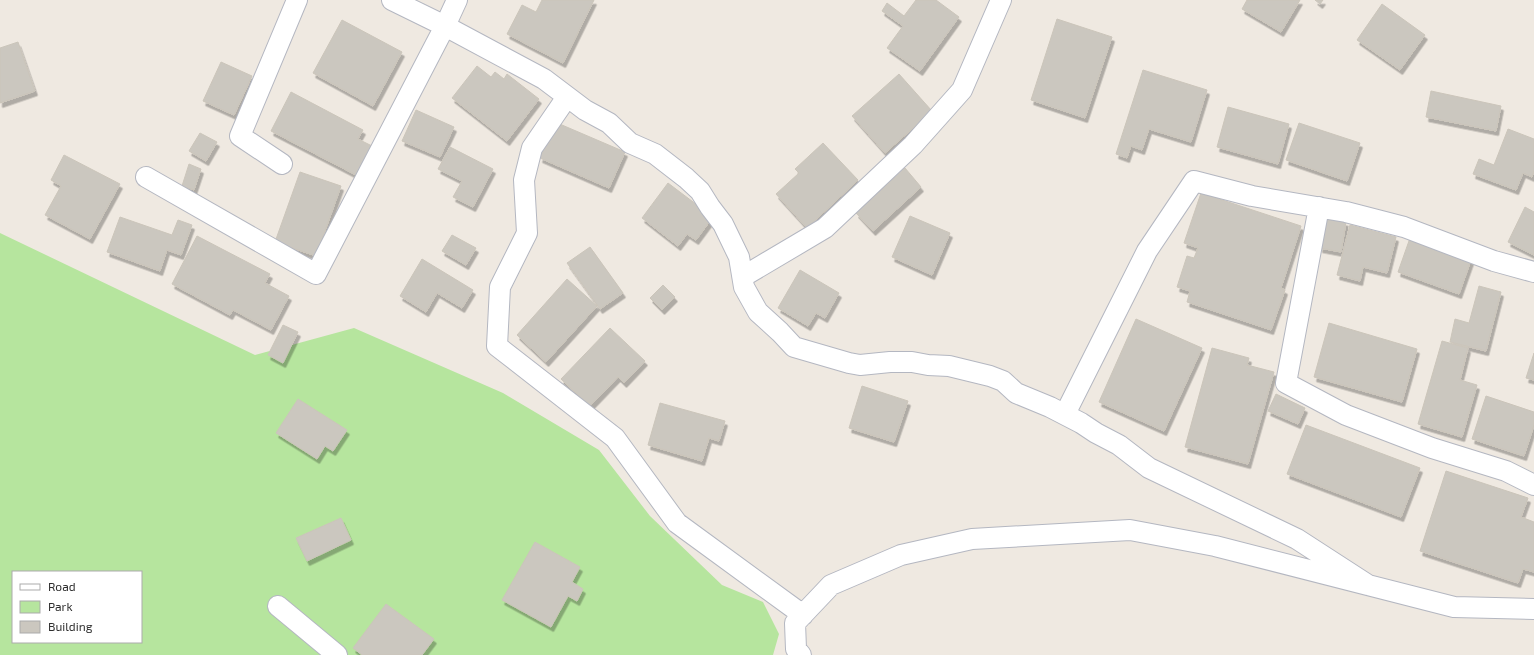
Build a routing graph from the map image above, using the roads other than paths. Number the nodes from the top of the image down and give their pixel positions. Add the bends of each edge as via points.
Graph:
1 (297, 0) edge
2 (392, 0) edge
3 (457, 0) edge
4 (1001, 0) edge
5 (445, 26) junction
6 (567, 97) junction
7 (282, 164) dead end
8 (146, 177) dead end
9 (1319, 207) junction
10 (1534, 272) edge
11 (744, 276) junction
12 (1065, 414) junction
13 (1534, 485) edge
14 (1368, 585) junction
15 (278, 606) dead end
16 (1534, 609) edge
17 (803, 615) junction
18 (336, 655) edge
19 (801, 655) edge

1 - 7 street via 240,136
2 - 5 street
3 - 5 street
4 - 11 street via 962,90 913,145 825,228
5 - 6 street via 544,79
5 - 8 street via 316,274
6 - 11 street via 609,123 630,143 655,154 700,191 723,224 739,257
6 - 17 street via 532,148 524,180 527,233 500,287 497,346 615,438 677,523
9 - 10 street via 1404,227 1494,261
9 - 12 street via 1252,196 1194,182 1147,251
9 - 13 street via 1286,383 1346,415 1432,448 1506,471
11 - 12 street via 744,287 758,312 794,347 834,360 860,365 912,362 949,366 990,376 1003,381 1016,393
12 - 14 street via 1119,445 1149,468 1297,539
14 - 16 street via 1454,607
14 - 17 street via 1215,546 1130,530 1048,534 972,539 901,555 831,585
15 - 18 street
17 - 19 street via 795,623 796,649

